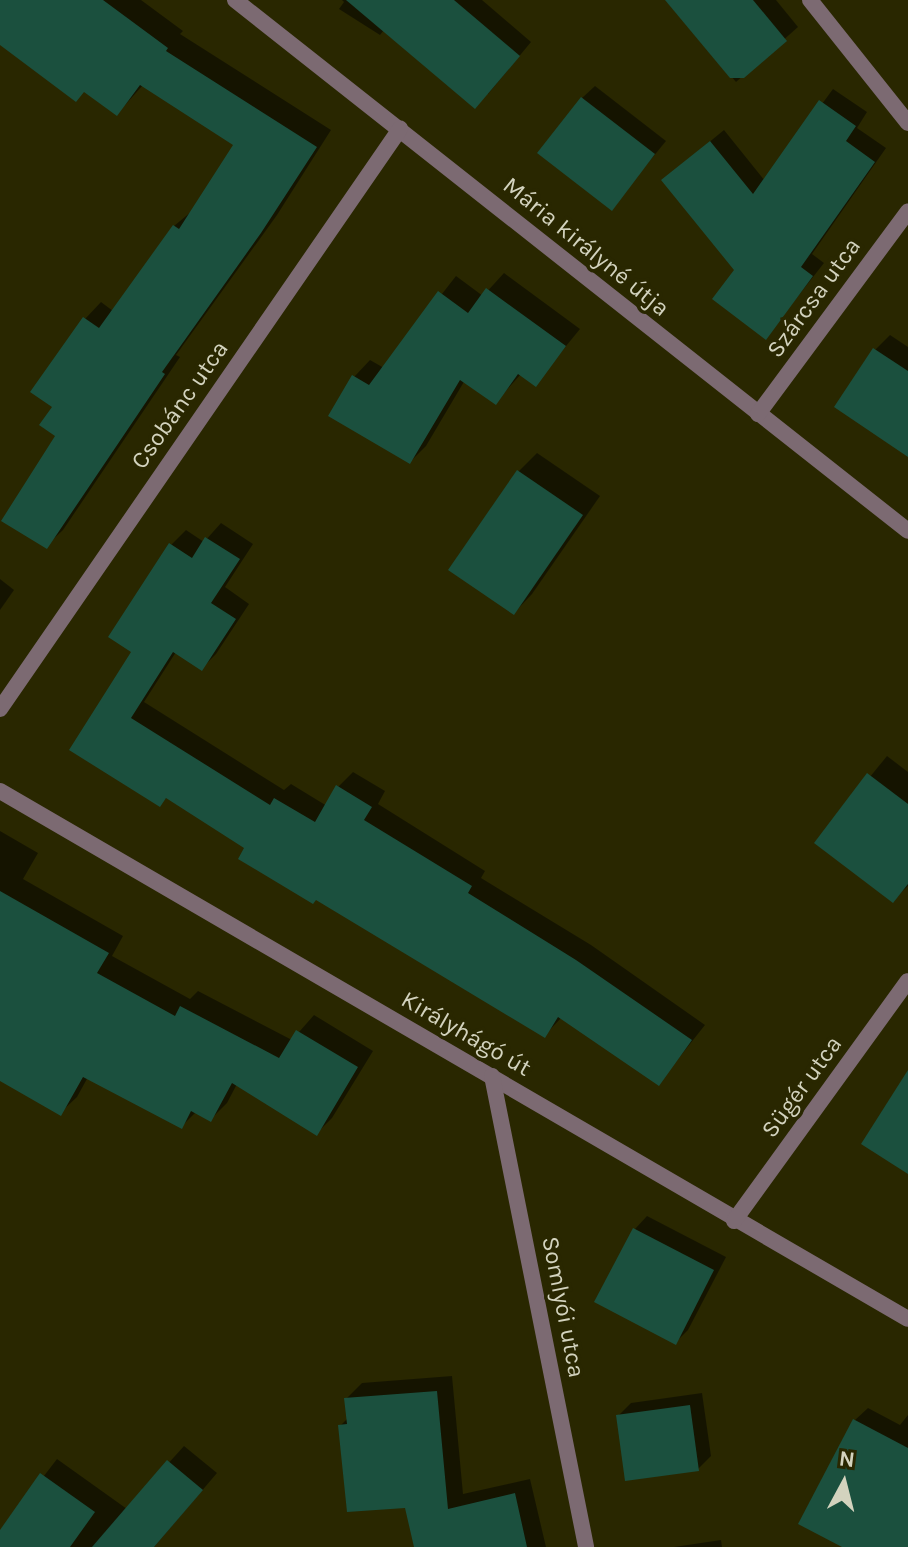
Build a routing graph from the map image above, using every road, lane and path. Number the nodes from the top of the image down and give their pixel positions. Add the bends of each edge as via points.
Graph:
1 (235, 0) edge
2 (810, 0) edge
3 (908, 123) edge
4 (400, 129) junction
5 (908, 211) edge
6 (758, 414) junction
7 (908, 531) edge
8 (0, 709) edge
9 (0, 791) edge
10 (908, 981) edge
11 (492, 1076) junction
12 (734, 1221) junction
13 (908, 1319) edge
14 (586, 1547) edge

1 - 4 street, Mária királyné útja
2 - 3 street
4 - 6 street, Mária királyné útja
4 - 8 street, Csobánc utca
5 - 6 street, Szárcsa utca
6 - 7 street, Mária királyné útja
9 - 11 street, Királyhágó út
10 - 12 street, Sügér utca
11 - 12 street, Királyhágó út
11 - 14 street, Somlyói utca
12 - 13 street, Királyhágó út

